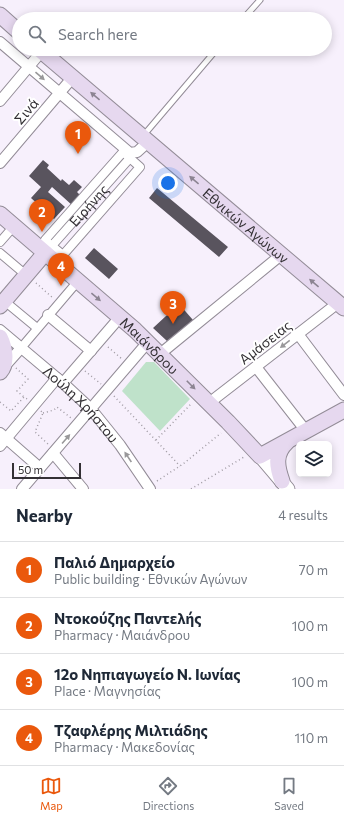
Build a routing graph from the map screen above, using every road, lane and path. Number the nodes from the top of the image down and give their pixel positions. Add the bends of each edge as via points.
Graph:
1 (260, 0) edge
2 (249, 12) edge
3 (2, 21) edge
4 (12, 27) edge
5 (0, 42) edge
6 (12, 52) edge
7 (17, 56) edge
8 (36, 56) edge
9 (48, 56) edge
10 (211, 56) edge
11 (29, 66) junction
12 (73, 77) junction
13 (60, 93) junction
14 (0, 101) edge
15 (145, 139) junction
16 (0, 163) edge
17 (0, 214) edge
18 (14, 226) junction
19 (0, 242) edge
20 (49, 249) junction
21 (0, 253) edge
22 (281, 255) junction
23 (26, 275) junction
24 (78, 281) junction
25 (1, 301) edge
26 (59, 303) junction
27 (341, 306) edge
28 (48, 315) junction
29 (120, 317) junction
30 (37, 328) junction
31 (0, 330) edge
32 (298, 334) junction
33 (0, 337) edge
34 (100, 340) junction
35 (148, 342) junction
36 (21, 348) junction
37 (91, 351) junction
38 (160, 354) junction
39 (126, 362) dead end
40 (78, 365) junction
41 (256, 367) junction
42 (4, 368) edge
43 (60, 381) junction
44 (108, 390) junction
45 (344, 395) edge
46 (24, 396) dead end
47 (205, 399) junction
48 (91, 409) junction
49 (344, 410) edge
50 (43, 413) dead end
51 (78, 425) junction
52 (231, 425) junction
53 (306, 431) junction
54 (2, 439) edge
55 (156, 440) junction
56 (290, 440) junction
57 (53, 453) junction
58 (257, 453) junction
59 (180, 466) junction
60 (40, 468) junction
61 (286, 487) edge
62 (149, 488) edge
63 (22, 489) edge
64 (83, 489) edge
65 (190, 489) edge

1 - 2 lane
3 - 4 main road
5 - 6 street
7 - 11 street
8 - 11 street
9 - 12 main road, Εθνικών Αγώνων
10 - 15 lane
11 -> 13 street
11 - 14 street
12 - 13 street, Σινά
15 -> 12 main road, Εθνικών Αγώνων
13 - 15 street via 130,153 137,152
13 - 16 street, Σινά
22 -> 15 main road, Εθνικών Αγώνων
17 - 18 main road, Μαιάνδρου
18 - 19 street
18 - 20 main road, Μαιάνδρου
20 - 20 street, Ειρήνης via 130,158 140,167 63,255
20 - 23 main road, Ειρήνης
20 - 24 main road, Μαιάνδρου
21 - 23 street
27 -> 22 main road, Εθνικών Αγώνων
22 - 38 street
23 - 25 main road, Ειρήνης
23 - 26 path
24 - 26 street
24 -> 29 main road, Μαιάνδρου
25 - 30 street
26 - 28 street
27 - 32 street, Αμάσειας
28 - 30 street
28 - 37 street
29 - 34 street
29 - 35 main road, Μαιάνδρου
30 - 36 street
31 - 36 street, Λούλη Χρήστου
32 -> 41 street, Αμάσειας
32 - 45 street
33 - 42 main road via 5,353
34 - 37 street
34 - 39 path
35 - 38 main road, Μαιάνδρου
35 - 44 street
36 - 42 street
36 - 43 street, Λούλη Χρήστου
37 - 40 street
38 -> 47 main road, Μαιάνδρου
40 - 43 street
40 - 44 path
41 - 47 street, Αμάσειας
41 - 53 street
42 - 46 path via 28,379 17,391
43 - 48 street, Λούλη Χρήστου
43 - 54 street
44 - 48 street
44 - 55 path
47 - 52 main road, Μαιάνδρου
47 - 55 path
48 - 51 street
62 -> 48 street, Λούλη Χρήστου via 120,445
49 - 53 main road
50 - 51 path via 54,410 57,406
57 -> 51 street
52 - 58 main road, Μαιάνδρου
52 - 59 path
53 - 56 main road
54 - 60 street
55 - 59 path
56 - 58 main road
56 - 61 main road via 282,447 277,463
57 - 60 street
57 - 64 street
58 - 61 street, Μαιάνδρου
58 - 65 path
59 - 62 path
60 - 63 street

